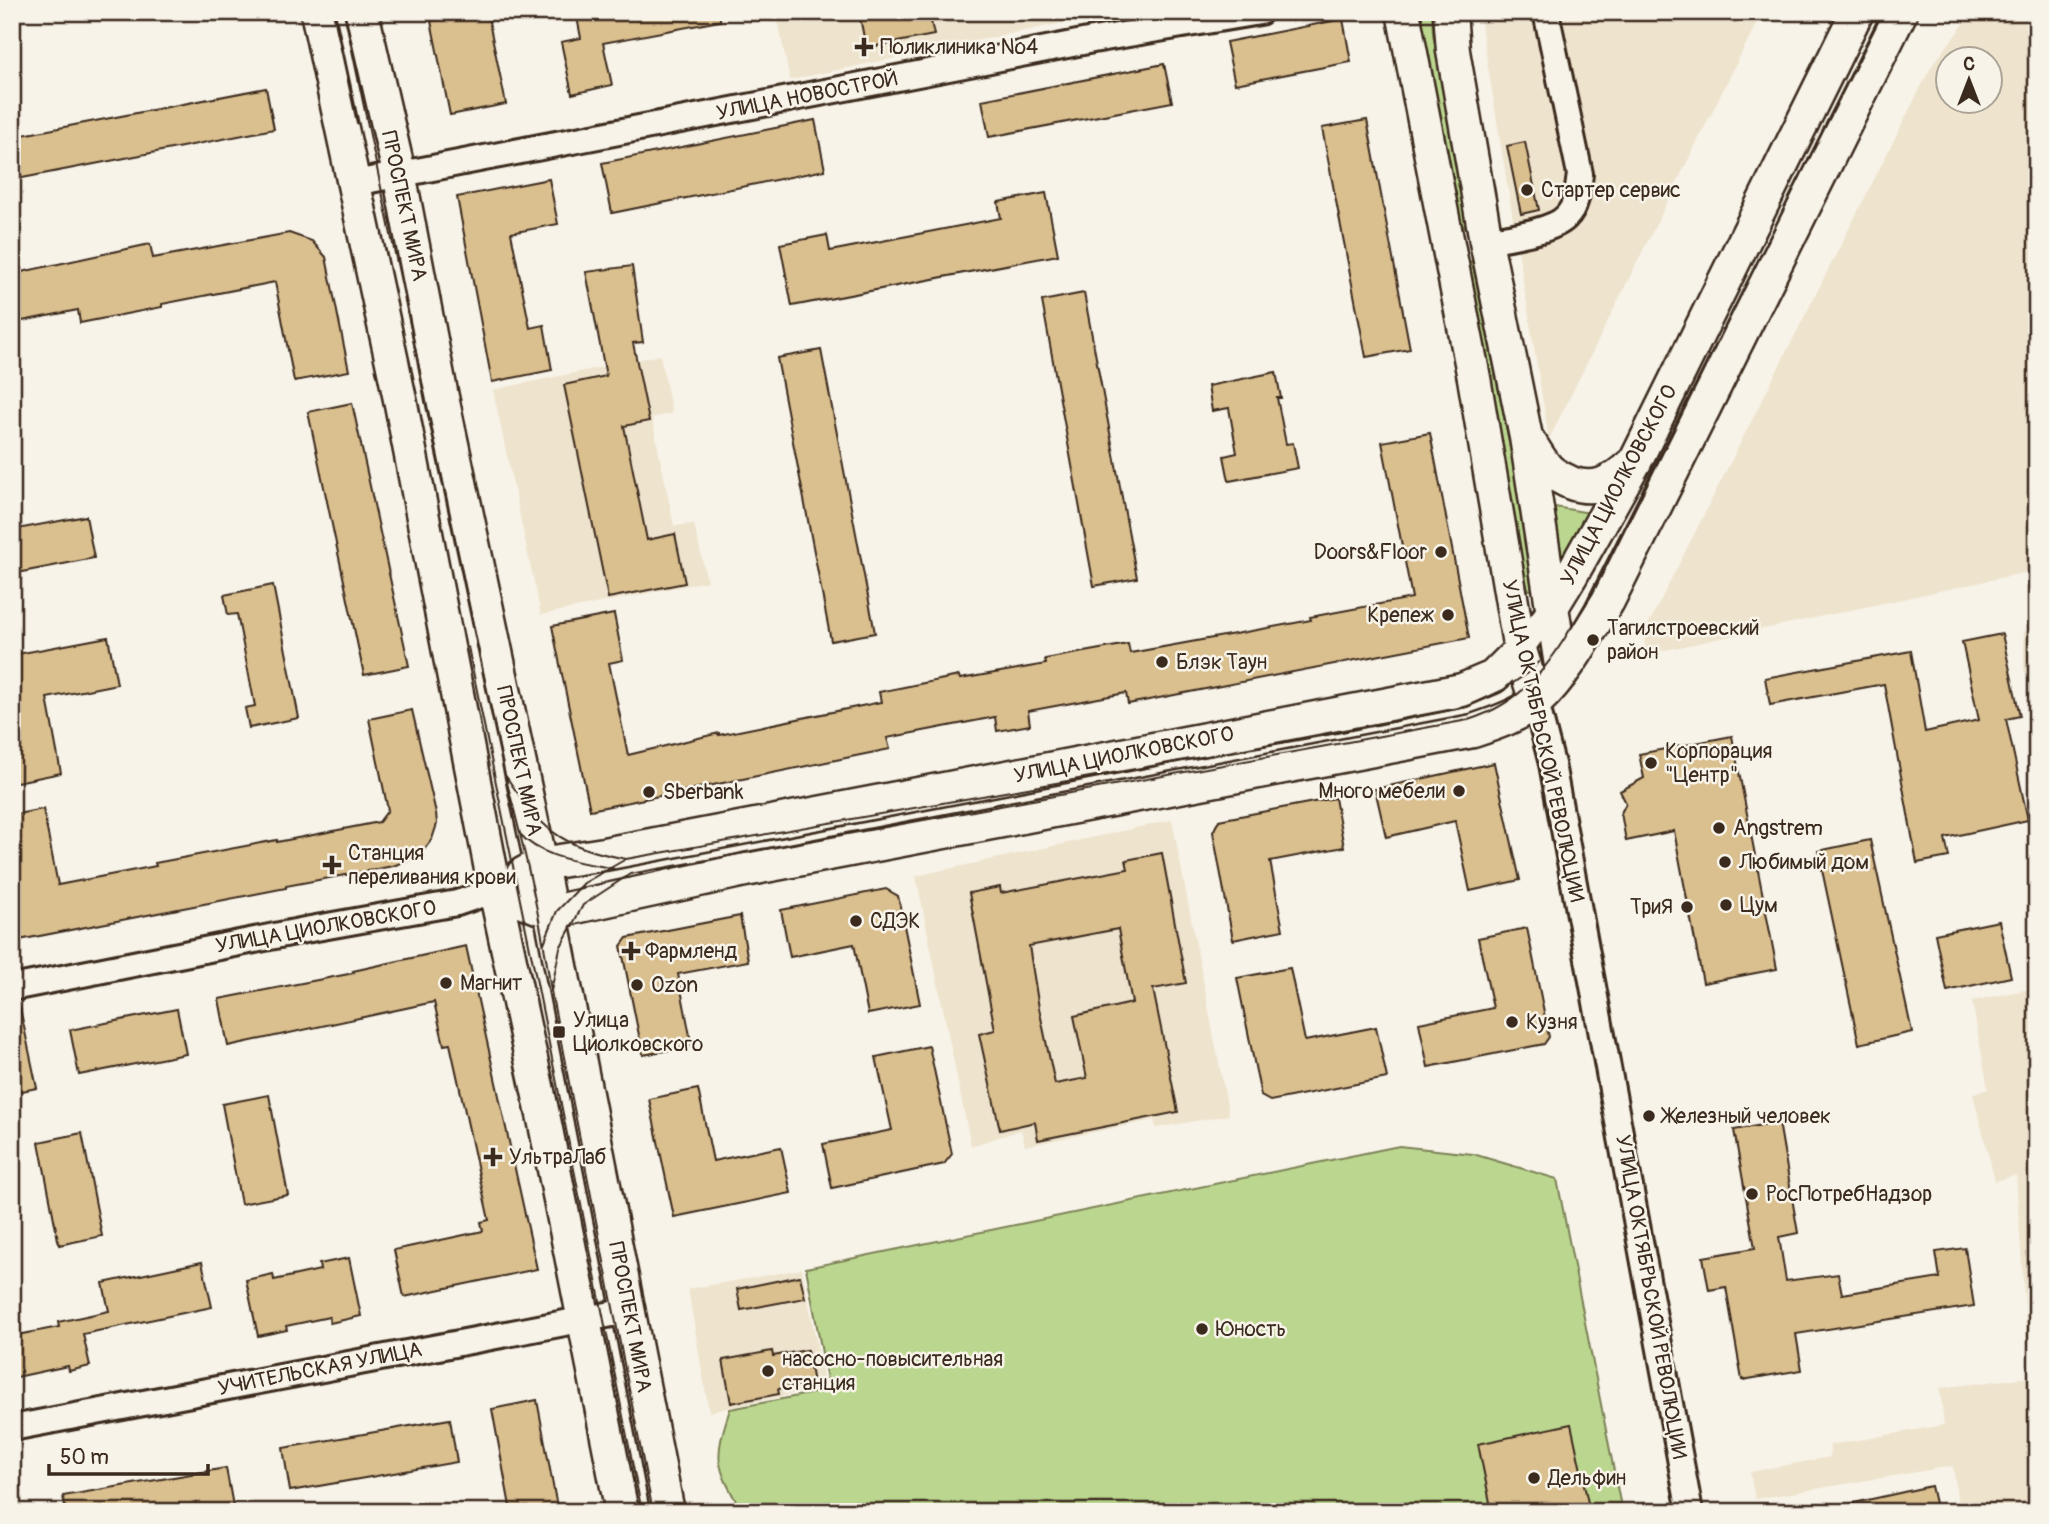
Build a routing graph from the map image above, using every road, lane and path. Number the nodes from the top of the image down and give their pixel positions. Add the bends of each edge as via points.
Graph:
1 (317, 12) edge
2 (362, 12) edge
3 (1260, 12) edge
4 (1402, 12) edge
5 (1450, 12) edge
6 (1546, 12) edge
7 (1857, 12) edge
8 (1901, 12) edge
9 (399, 173) junction
10 (355, 183) junction
11 (1486, 241) junction
12 (1450, 250) junction
13 (1526, 437) junction
14 (1635, 462) junction
15 (1552, 607) junction
16 (1520, 650) junction
17 (1562, 672) junction
18 (1536, 702) junction
19 (541, 864) junction
20 (495, 890) junction
21 (550, 912) junction
22 (12, 988) edge
23 (628, 1311) junction
24 (584, 1319) junction
25 (12, 1428) edge
26 (622, 1512) edge
27 (668, 1512) edge
28 (1690, 1512) edge

1 - 10 main road, ПРОСПЕКТ МИРА
2 - 9 main road, ПРОСПЕКТ МИРА
3 - 9 street, УЛИЦА НОВОСТРОЙ
4 - 12 main road, УЛИЦА ОКТЯБРЬСКОЙ РЕВОЛЮЦИИ
5 - 11 main road, УЛИЦА ОКТЯБРЬСКОЙ РЕВОЛЮЦИИ
6 - 11 street via 1580,174 1576,200 1566,218 1542,229
7 - 14 main road, УЛИЦА ЦИОЛКОВСКОГО
8 - 17 main road, УЛИЦА ЦИОЛКОВСКОГО via 1608,601
9 - 10 street, УЛИЦА НОВОСТРОЙ
9 - 19 main road, ПРОСПЕКТ МИРА
10 - 20 main road, ПРОСПЕКТ МИРА
11 - 12 main road
11 - 13 main road, УЛИЦА ОКТЯБРЬСКОЙ РЕВОЛЮЦИИ
12 - 16 main road, УЛИЦА ОКТЯБРЬСКОЙ РЕВОЛЮЦИИ
13 - 14 main road via 1548,470 1582,487 1598,487
13 - 15 main road, УЛИЦА ОКТЯБРЬСКОЙ РЕВОЛЮЦИИ
14 - 15 main road, УЛИЦА ЦИОЛКОВСКОГО
15 - 16 street, УЛИЦА ЦИОЛКОВСКОГО
15 - 17 main road, УЛИЦА ОКТЯБРЬСКОЙ РЕВОЛЮЦИИ
16 - 18 main road, УЛИЦА ОКТЯБРЬСКОЙ РЕВОЛЮЦИИ
16 - 19 main road, УЛИЦА ЦИОЛКОВСКОГО via 1493,677 1462,690
17 - 18 main road, УЛИЦА ЦИОЛКОВСКОГО
18 - 21 main road, УЛИЦА ЦИОЛКОВСКОГО via 1473,731
18 - 28 street, УЛИЦА ОКТЯБРЬСКОЙ РЕВОЛЮЦИИ via 1557,791
19 - 20 main road, УЛИЦА ЦИОЛКОВСКОГО
19 - 21 main road, ПРОСПЕКТ МИРА
20 - 21 main road
20 - 22 street, УЛИЦА ЦИОЛКОВСКОГО via 457,903
20 - 24 main road, ПРОСПЕКТ МИРА
21 - 23 main road, ПРОСПЕКТ МИРА
23 - 24 street, УЧИТЕЛЬСКАЯ УЛИЦА
23 - 27 main road, ПРОСПЕКТ МИРА
24 - 25 street, УЧИТЕЛЬСКАЯ УЛИЦА
24 - 26 main road, ПРОСПЕКТ МИРА

